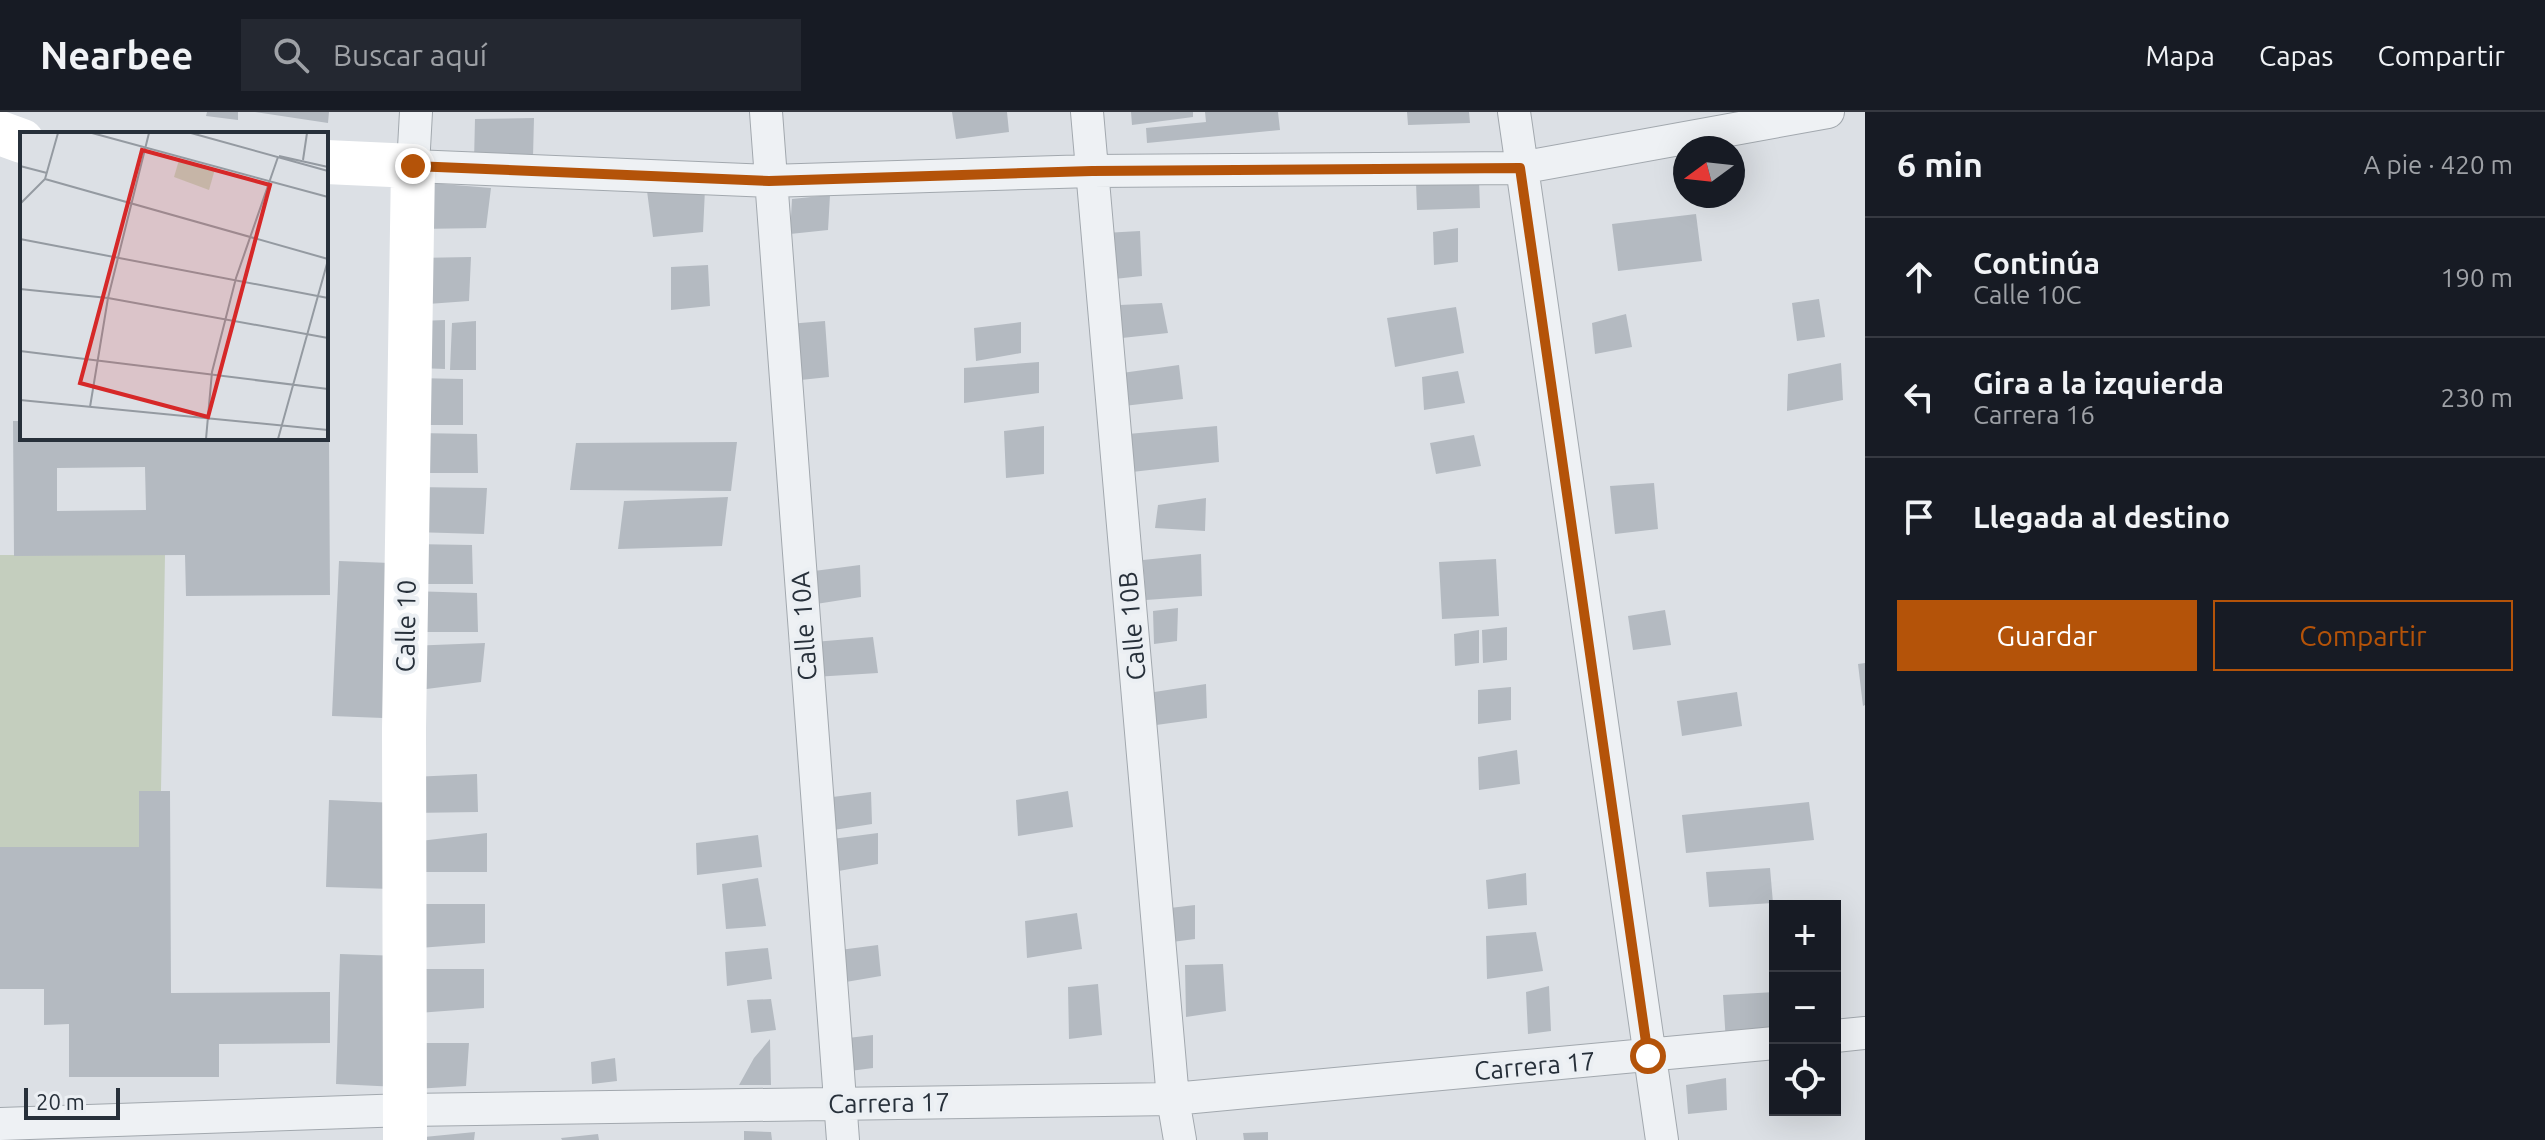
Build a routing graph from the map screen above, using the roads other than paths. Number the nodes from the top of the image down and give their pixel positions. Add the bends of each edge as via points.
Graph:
1 (416, 112) edge
2 (766, 112) edge
3 (1087, 112) edge
4 (1514, 112) edge
5 (1828, 112) edge
6 (0, 133) edge
7 (20, 140) edge
8 (328, 162) edge
9 (413, 166) junction
10 (1520, 168) junction
11 (1092, 171) junction
12 (769, 181) junction
13 (1865, 1033) edge
14 (1841, 1035) edge
15 (1769, 1044) edge
16 (1648, 1056) junction
17 (1173, 1099) junction
18 (840, 1103) junction
19 (0, 1124) edge
20 (405, 1125) edge
21 (843, 1140) edge
22 (1180, 1140) edge
23 (1662, 1140) edge

1 - 9 street, Calle 10
2 - 12 street, Calle 10A
3 - 11 street, Calle 10B
4 - 10 street
5 - 10 street
6 - 7 street
8 - 9 street
9 - 12 street
9 - 20 street, Calle 10 via 404,729
10 - 11 street
10 - 16 street
11 - 12 street
11 - 17 street, Calle 10B
12 - 18 street, Calle 10A
13 - 14 street
15 - 16 street, Carrera 17
16 - 17 street, Carrera 17
16 - 23 street
17 - 18 street, Carrera 17
17 - 22 street, Calle 10B
18 - 20 street, Carrera 17
18 - 21 street, Calle 10A
19 - 20 street, Carrera 17

